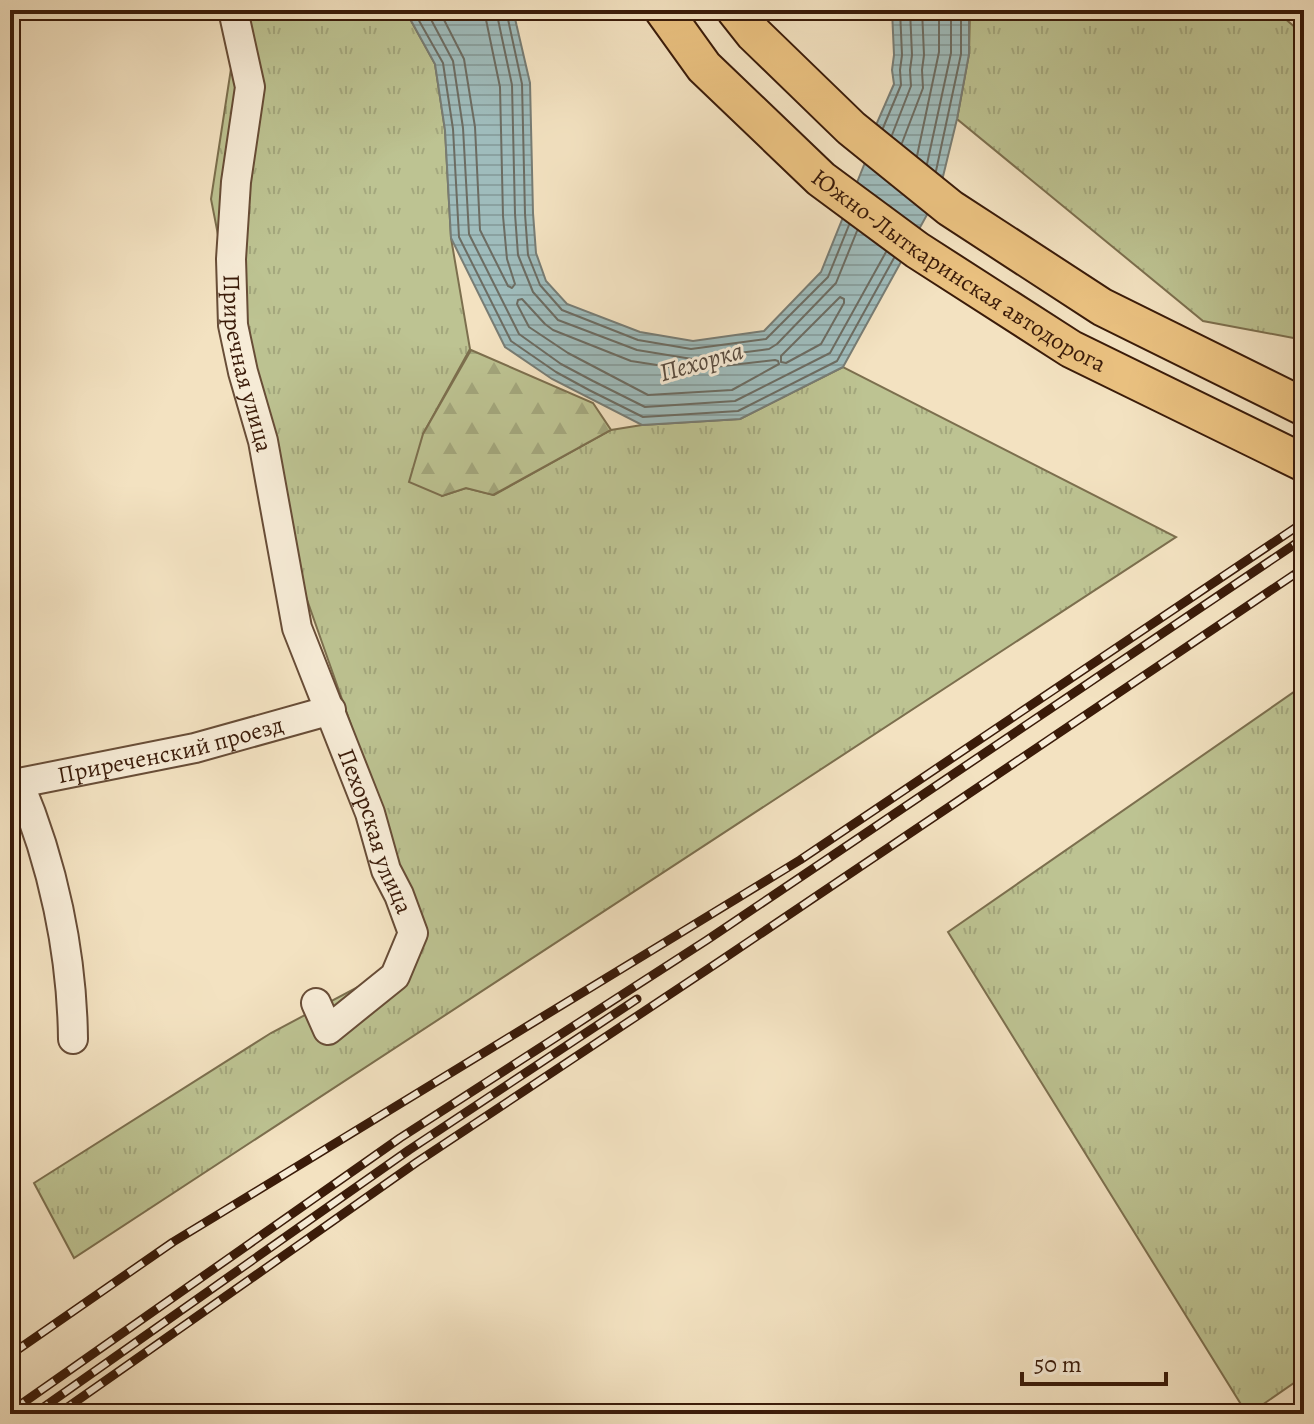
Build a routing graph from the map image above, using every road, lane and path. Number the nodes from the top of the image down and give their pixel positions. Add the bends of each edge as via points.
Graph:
1 (233, 10) edge
2 (663, 10) edge
3 (735, 10) edge
4 (1304, 407) edge
5 (1304, 463) edge
6 (331, 710) junction
7 (15, 783) edge
8 (316, 1003) dead end
9 (73, 1039) dead end

1 - 6 street, Приречная улица via 250,87 236,182 233,325 263,441 297,628
2 - 5 main road, Южно-Лыткаринская автодорога via 704,67 821,179 917,250 1071,349
3 - 4 main road, Южно-Лыткаринская автодорога via 851,128 950,208 1102,307
6 - 7 street, Приреченский проезд via 195,748
6 - 8 street, Пехорская улица via 413,933 395,976 328,1030
7 - 9 street via 34,817 51,878 73,999

